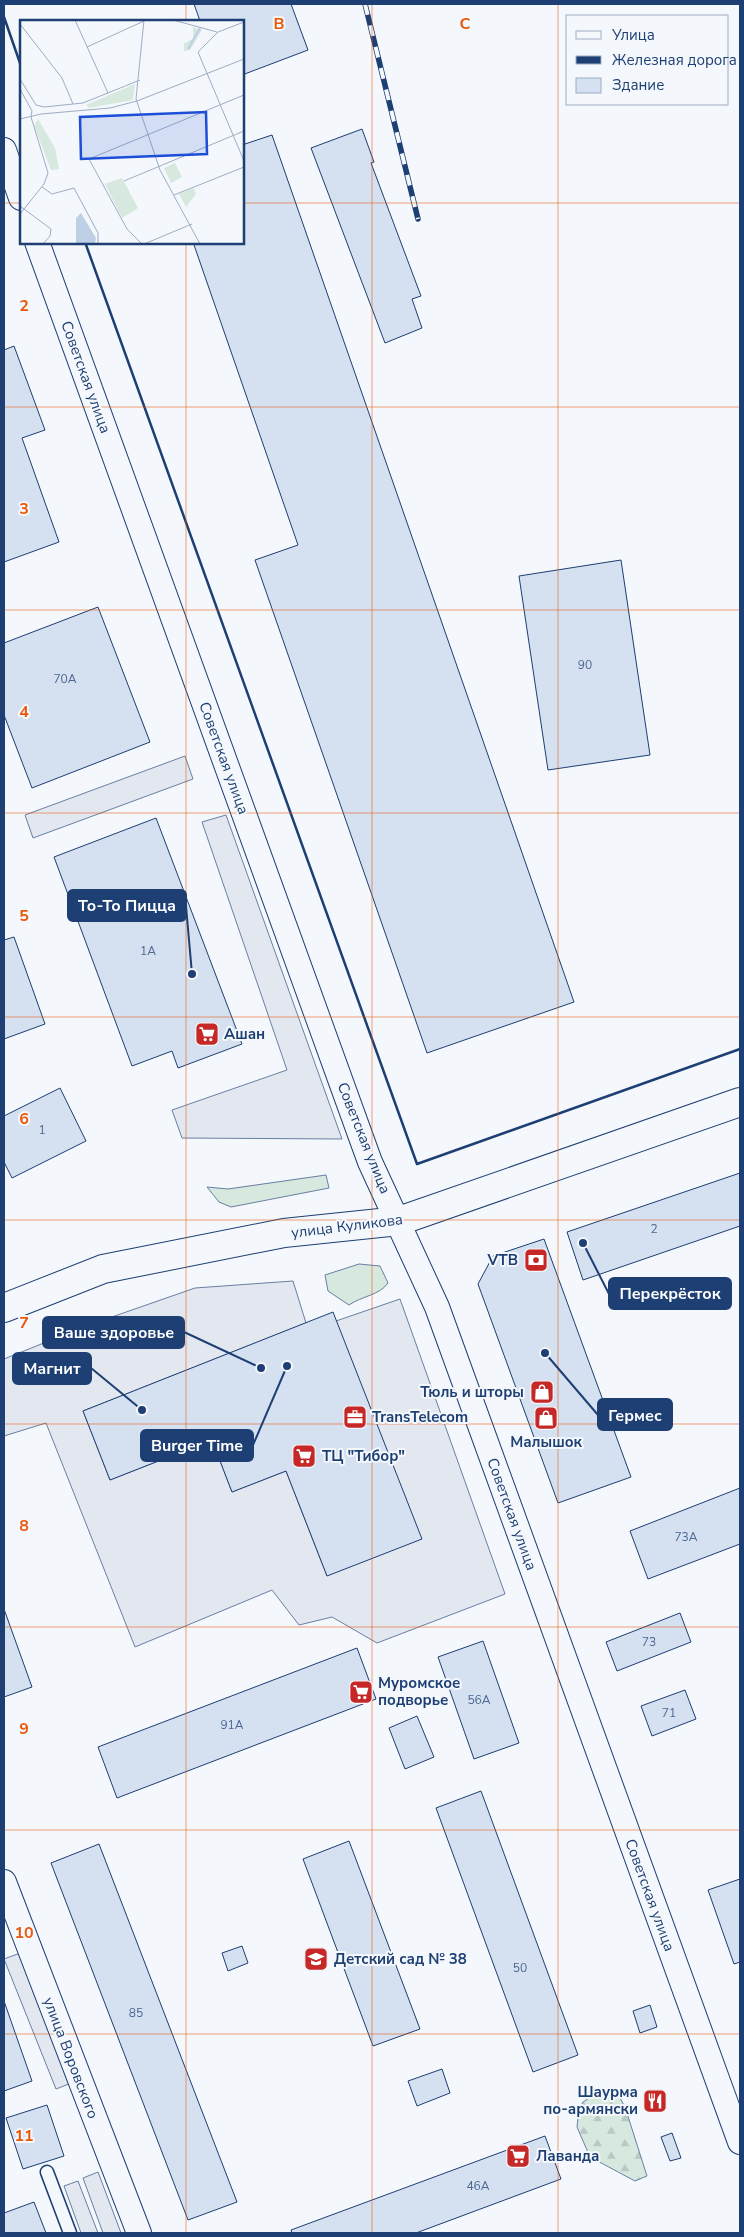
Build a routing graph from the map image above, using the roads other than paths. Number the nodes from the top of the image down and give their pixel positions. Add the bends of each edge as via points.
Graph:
1 (4, 150) edge
2 (20, 195) edge
3 (39, 244) edge
4 (740, 1102) edge
5 (399, 1222) junction
6 (4, 1308) edge
7 (4, 1882) edge
8 (740, 2142) edge
9 (47, 2172) dead end
10 (70, 2233) edge
11 (139, 2233) edge

1 - 2 street
3 - 5 street, Советская улица via 370,1162
4 - 5 main road, улица Куликова
5 - 6 main road, улица Куликова via 284,1234 103,1269
5 - 8 street, Советская улица via 437,1307
7 - 11 street, улица Воровского
9 - 10 lane

